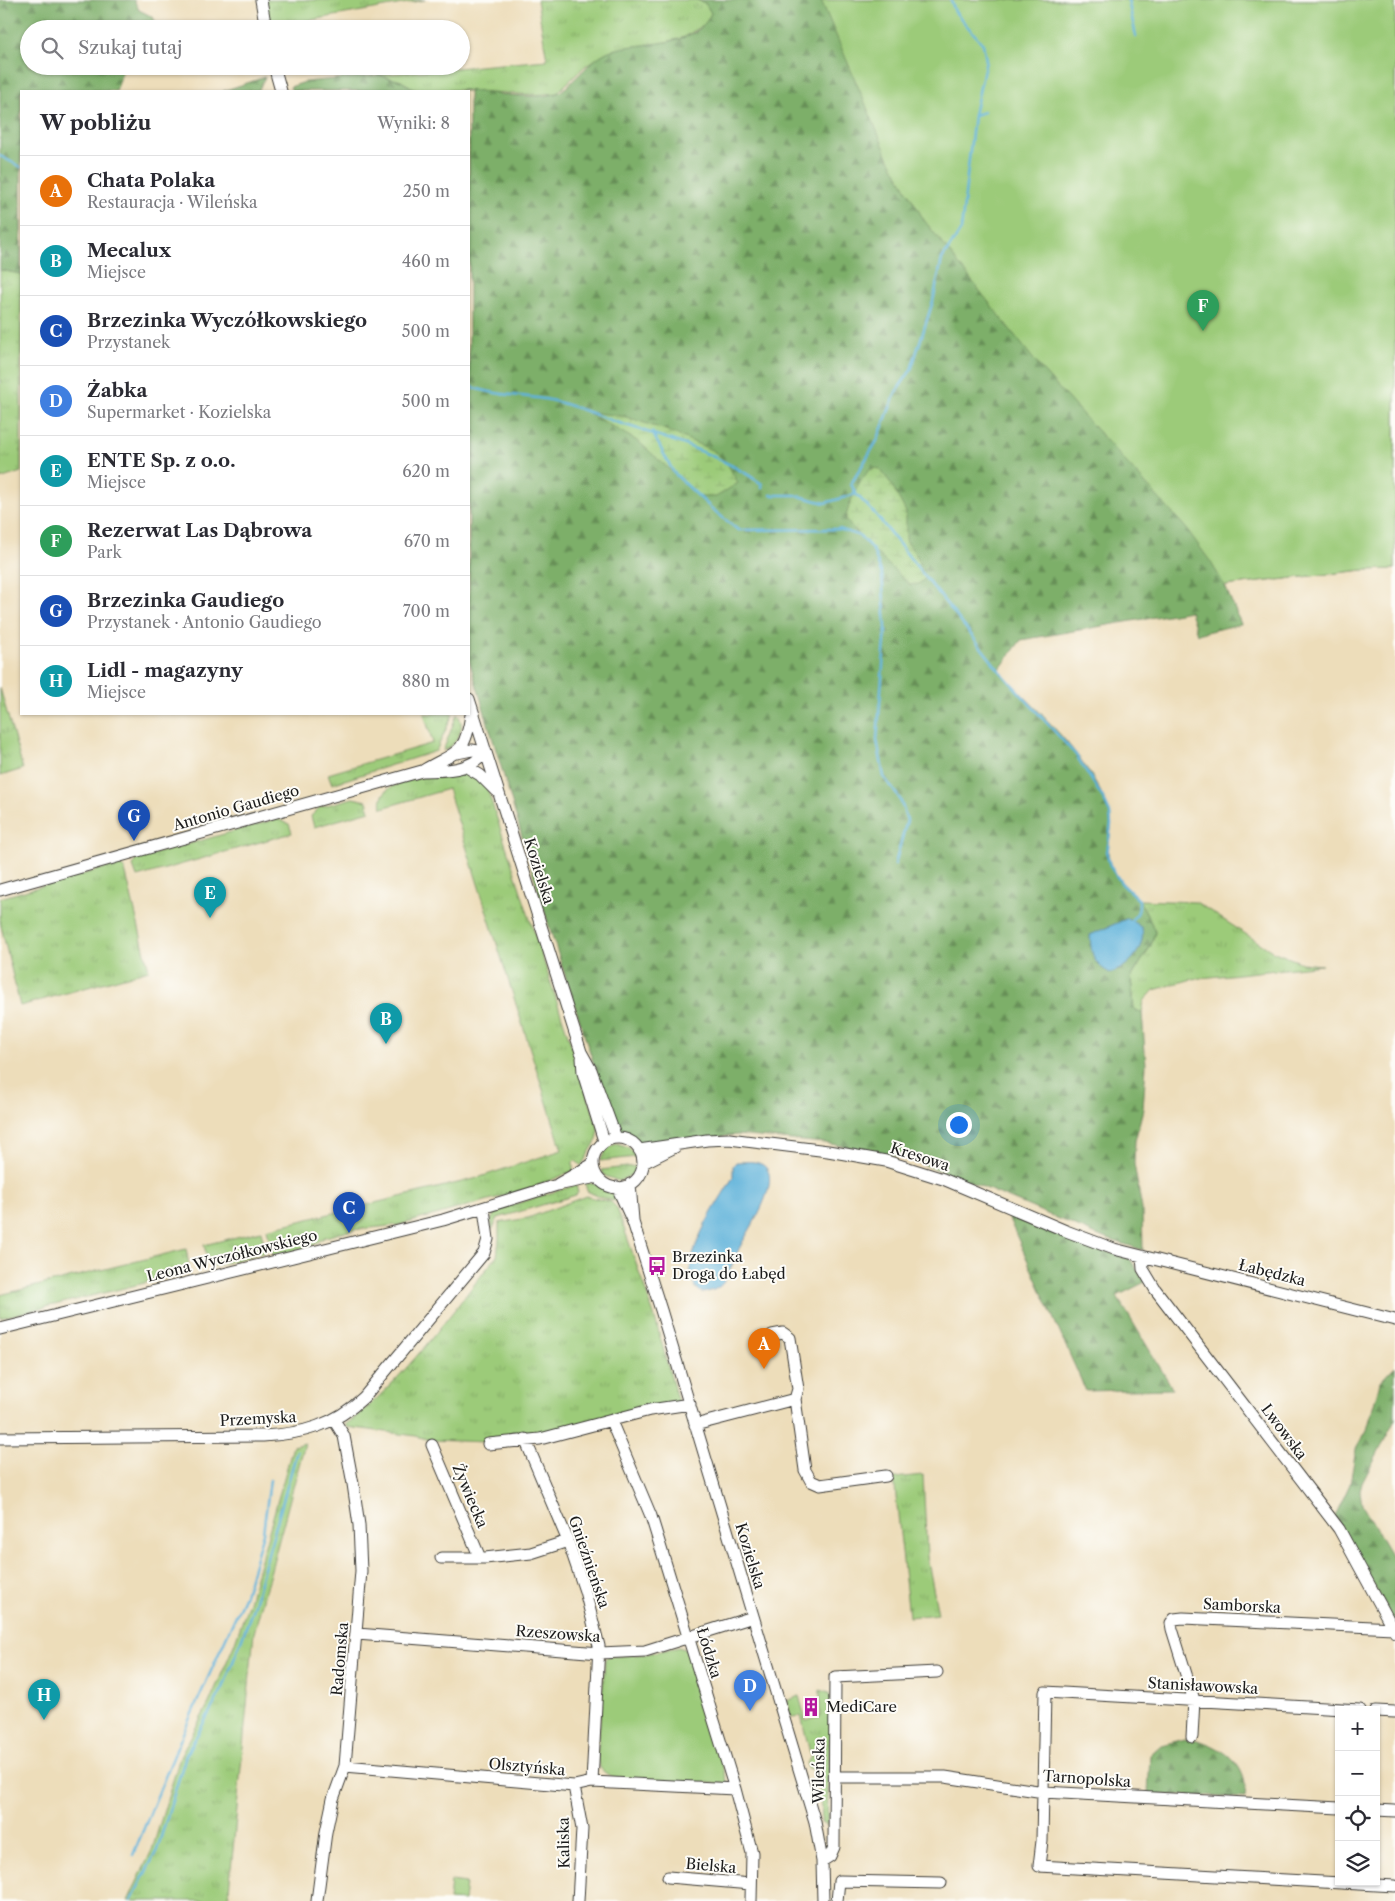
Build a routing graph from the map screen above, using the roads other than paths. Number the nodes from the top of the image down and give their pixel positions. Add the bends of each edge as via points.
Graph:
1 (261, 0) edge
2 (264, 20) edge
3 (277, 75) edge
4 (281, 90) edge
5 (470, 703) edge
6 (472, 711) junction
7 (485, 752) junction
8 (457, 753) junction
9 (464, 766) junction
10 (422, 771) junction
11 (498, 794) junction
12 (0, 890) edge
13 (581, 1052) junction
14 (616, 1138) junction
15 (604, 1141) junction
16 (677, 1146) junction
17 (640, 1150) junction
18 (643, 1163) junction
19 (593, 1164) junction
20 (597, 1177) junction
21 (630, 1184) junction
22 (557, 1185) junction
23 (617, 1188) junction
24 (484, 1209) junction
25 (633, 1222) junction
26 (1142, 1256) junction
27 (1395, 1320) edge
28 (0, 1329) edge
29 (772, 1335) dead end
30 (795, 1398) junction
31 (690, 1404) junction
32 (334, 1420) junction
33 (611, 1421) junction
34 (696, 1425) junction
35 (0, 1438) edge
36 (525, 1439) junction
37 (488, 1444) dead end
38 (432, 1445) dead end
39 (886, 1476) dead end
40 (568, 1541) junction
41 (441, 1558) dead end
42 (480, 1558) junction
43 (753, 1617) junction
44 (1394, 1630) edge
45 (357, 1634) junction
46 (688, 1638) junction
47 (600, 1653) junction
48 (937, 1672) dead end
49 (1194, 1700) junction
50 (1335, 1708) edge
51 (1380, 1711) edge
52 (1395, 1712) edge
53 (1192, 1737) dead end
54 (594, 1760) junction
55 (345, 1766) junction
56 (835, 1777) junction
57 (592, 1782) junction
58 (614, 1783) junction
59 (574, 1786) junction
60 (735, 1790) junction
61 (1044, 1792) junction
62 (1335, 1808) edge
63 (1380, 1810) edge
64 (1395, 1811) edge
65 (822, 1860) junction
66 (668, 1877) dead end
67 (941, 1882) dead end
68 (751, 1884) junction
69 (1395, 1886) edge
70 (318, 1901) edge
71 (578, 1901) edge
72 (751, 1901) edge
73 (823, 1901) edge
74 (837, 1901) edge

1 - 2 street
3 - 4 street
5 - 6 street, Kozielska
6 - 7 street, Kozielska
6 - 8 street via 468,737
7 - 8 street, Antonio Gaudiego
7 - 9 street, Antonio Gaudiego via 478,761
7 - 11 street, Kozielska
8 - 10 street, Antonio Gaudiego
9 - 10 street, Antonio Gaudiego
9 - 11 street via 480,774
10 - 12 street, Antonio Gaudiego
11 - 13 street, Kozielska
13 - 14 street, Kozielska
13 - 15 street, Kozielska via 584,1074
14 - 15 street
14 - 17 street via 631,1142
15 - 19 street via 595,1153
16 - 17 street, Kresowa
16 - 18 street, Kresowa
16 - 26 street, Kresowa via 728,1139 886,1161 943,1179 1087,1240
17 - 18 street
18 - 21 street via 639,1176
19 - 20 street
19 - 22 street, Leona Wyczółkowskiego
20 - 22 street, Leona Wyczółkowskiego
20 - 23 street
21 - 23 street
21 - 25 street, Kozielska
22 - 24 street, Leona Wyczółkowskiego
23 - 25 street, Kozielska
24 - 28 street, Leona Wyczółkowskiego
24 - 32 street, Przemyska via 488,1239 484,1253 371,1388
25 - 31 street, Kozielska
26 - 27 street, Łabędzka
26 - 44 street, Lwowska via 1143,1270 1155,1289 1339,1529
29 - 30 street via 783,1332 790,1338 798,1389
30 - 34 street
30 - 39 street via 805,1470 814,1484
31 - 33 street
31 - 34 street, Kozielska
32 - 35 street, Przemyska via 304,1432 263,1436
32 - 45 street, Radomska via 344,1436 359,1526 361,1571
33 - 36 street via 540,1439
33 - 46 street, Łódzka via 650,1516
34 - 43 street, Kozielska
36 - 37 street
36 - 40 street, Gnieźnieńska
38 - 42 street, Żywiecka
40 - 42 street via 531,1553
40 - 47 street, Gnieźnieńska via 585,1591
41 - 42 street
43 - 46 street, Rzeszowska
43 - 65 street, Kozielska via 815,1822
44 - 49 street, Samborska via 1178,1618 1172,1623 1172,1629
45 - 47 street, Rzeszowska
45 - 55 street, Radomska
46 - 47 street, Rzeszowska via 645,1651
46 - 60 street, Łódzka
47 - 54 street, Gnieźnieńska
48 - 56 street, Wileńska via 835,1677
49 - 50 street, Stanisławowska
49 - 53 street
49 - 61 street, Stanisławowska via 1045,1692
51 - 52 street
54 - 57 street, Gnieźnieńska
54 - 58 street via 597,1770
55 - 59 street, Olsztyńska
55 - 70 street, Radomska via 326,1832
56 - 61 street, Tarnopolska via 945,1777
56 - 65 street, Wileńska via 834,1847 830,1856
57 - 58 street, Olsztyńska
57 - 59 street, Olsztyńska
58 - 60 street, Olsztyńska
59 - 71 street, Kaliska via 582,1829
60 - 68 street, Łódzka via 750,1842
61 - 62 street, Tarnopolska
61 - 69 street via 1039,1866
63 - 64 street
65 - 73 street, Kozielska
66 - 68 street, Bielska
67 - 74 street via 839,1881
68 - 72 street, Łódzka

